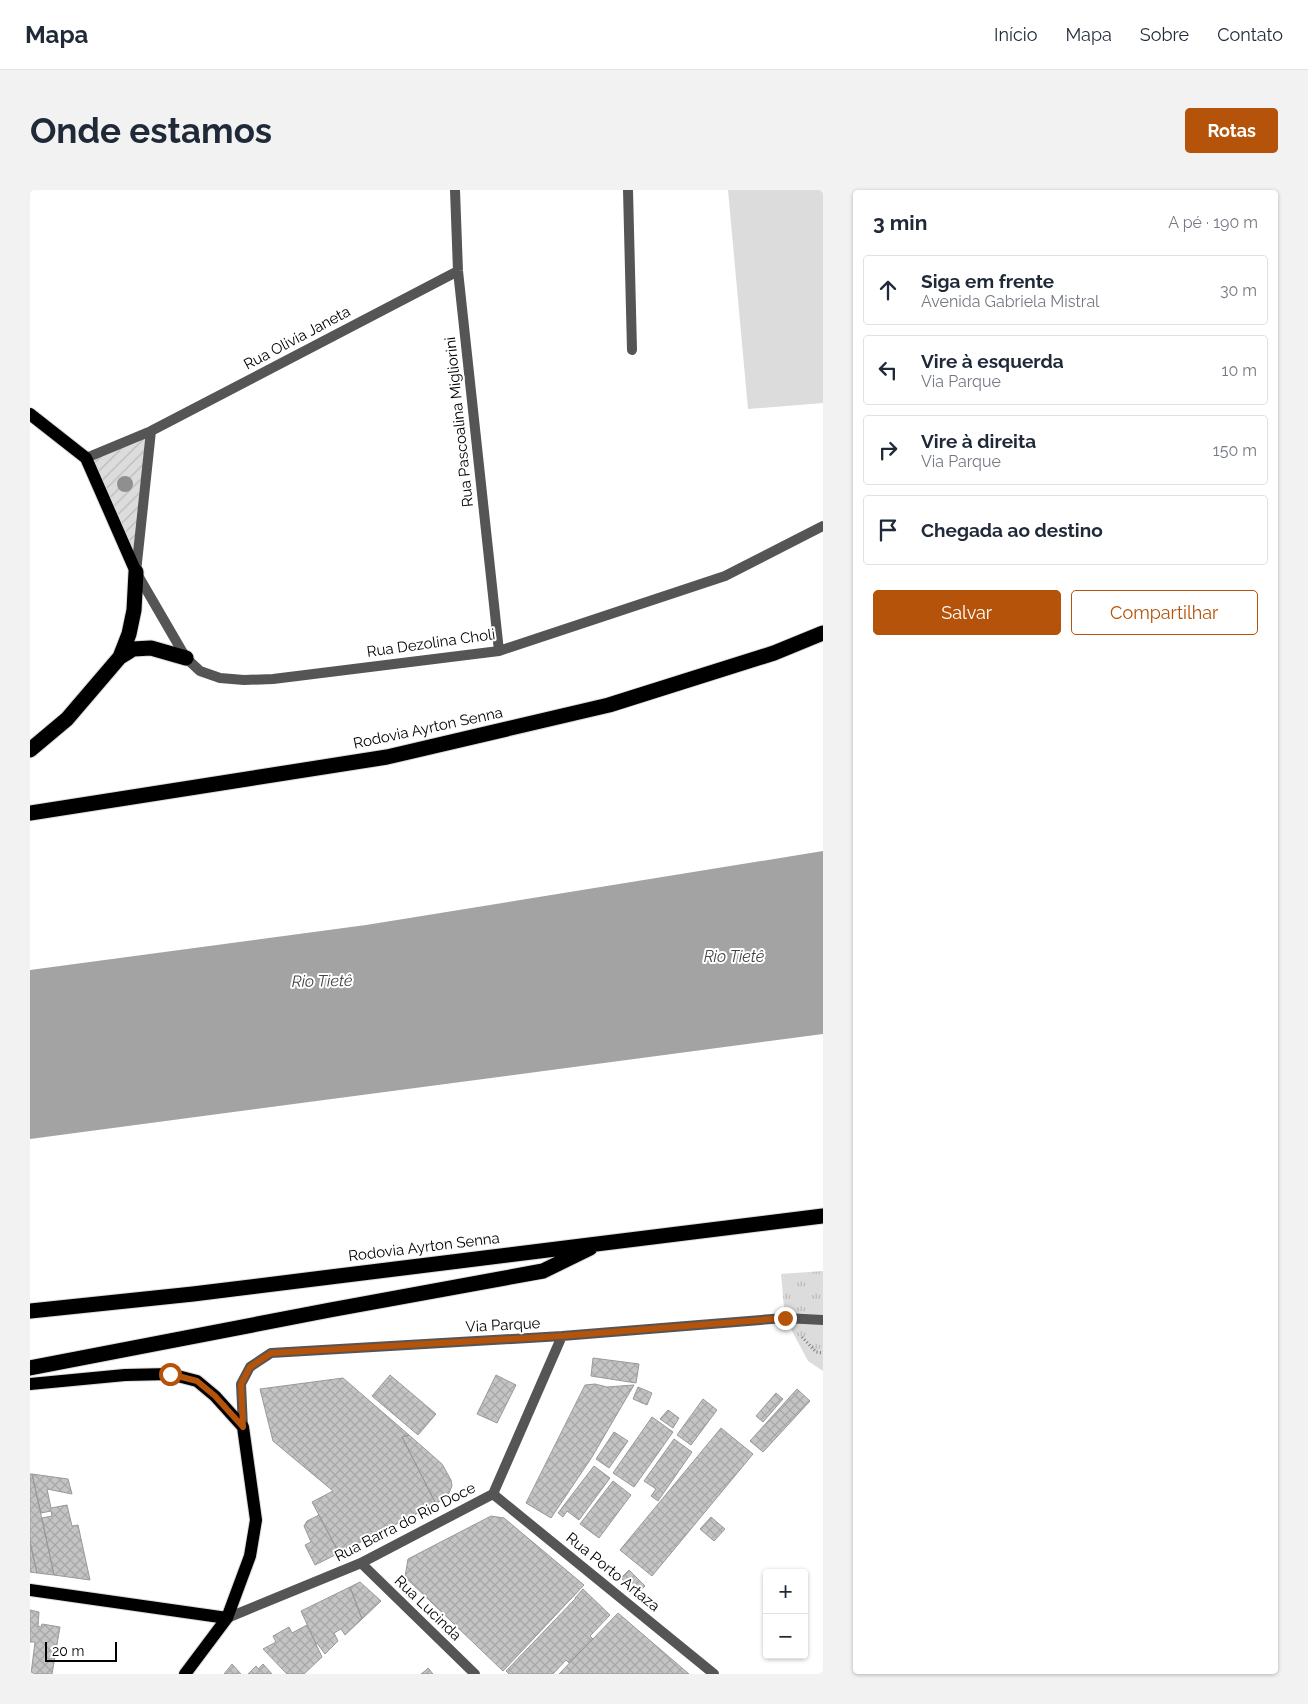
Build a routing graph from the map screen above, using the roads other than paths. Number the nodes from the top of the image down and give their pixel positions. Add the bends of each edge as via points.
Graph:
1 (455, 190) edge
2 (628, 190) edge
3 (458, 271) junction
4 (632, 350) dead end
5 (30, 414) edge
6 (151, 431) junction
7 (86, 458) junction
8 (823, 526) edge
9 (136, 572) junction
10 (823, 633) edge
11 (498, 651) junction
12 (120, 657) junction
13 (186, 658) junction
14 (30, 750) edge
15 (30, 813) edge
16 (823, 1216) edge
17 (600, 1243) junction
18 (30, 1311) edge
19 (823, 1320) edge
20 (562, 1336) junction
21 (30, 1368) edge
22 (30, 1384) edge
23 (243, 1427) junction
24 (493, 1494) junction
25 (361, 1563) junction
26 (30, 1590) edge
27 (227, 1618) junction
28 (185, 1674) edge
29 (475, 1674) edge
30 (714, 1674) edge

1 - 3 street, Rua Pascoalina Migliorini
2 - 4 street
3 - 6 street, Rua Olivia Janeta
3 - 11 street, Rua Pascoalina Migliorini
5 - 7 main road
6 - 7 street, Rua Olivia Janeta
6 - 9 street
7 - 9 main road
8 - 11 street, Rua Dezolina Choli via 725,576
9 - 12 highway via 134,610
9 - 13 street, Rua Dezolina Choli
10 - 15 highway, Rodovia Ayrton Senna via 774,653 609,705 387,757
11 - 13 street, Rua Dezolina Choli via 244,680 220,678 200,670
12 - 13 highway via 133,649 150,648
12 - 14 highway via 67,719
16 - 17 highway, Rodovia Ayrton Senna
17 - 18 highway, Rodovia Ayrton Senna
17 - 21 highway via 544,1271
19 - 20 street, Via Parque via 785,1318
20 - 23 street, Via Parque via 271,1353 250,1367 241,1384
20 - 24 street, Rua Barra do Rio Doce
22 - 23 main road via 170,1374 197,1381
23 - 27 main road via 256,1520 250,1556
24 - 25 street, Rua Barra do Rio Doce
24 - 30 street, Rua Porto Artaza
25 - 27 street, Rua Barra do Rio Doce
25 - 29 street, Rua Lucinda
26 - 27 main road
27 - 28 main road

